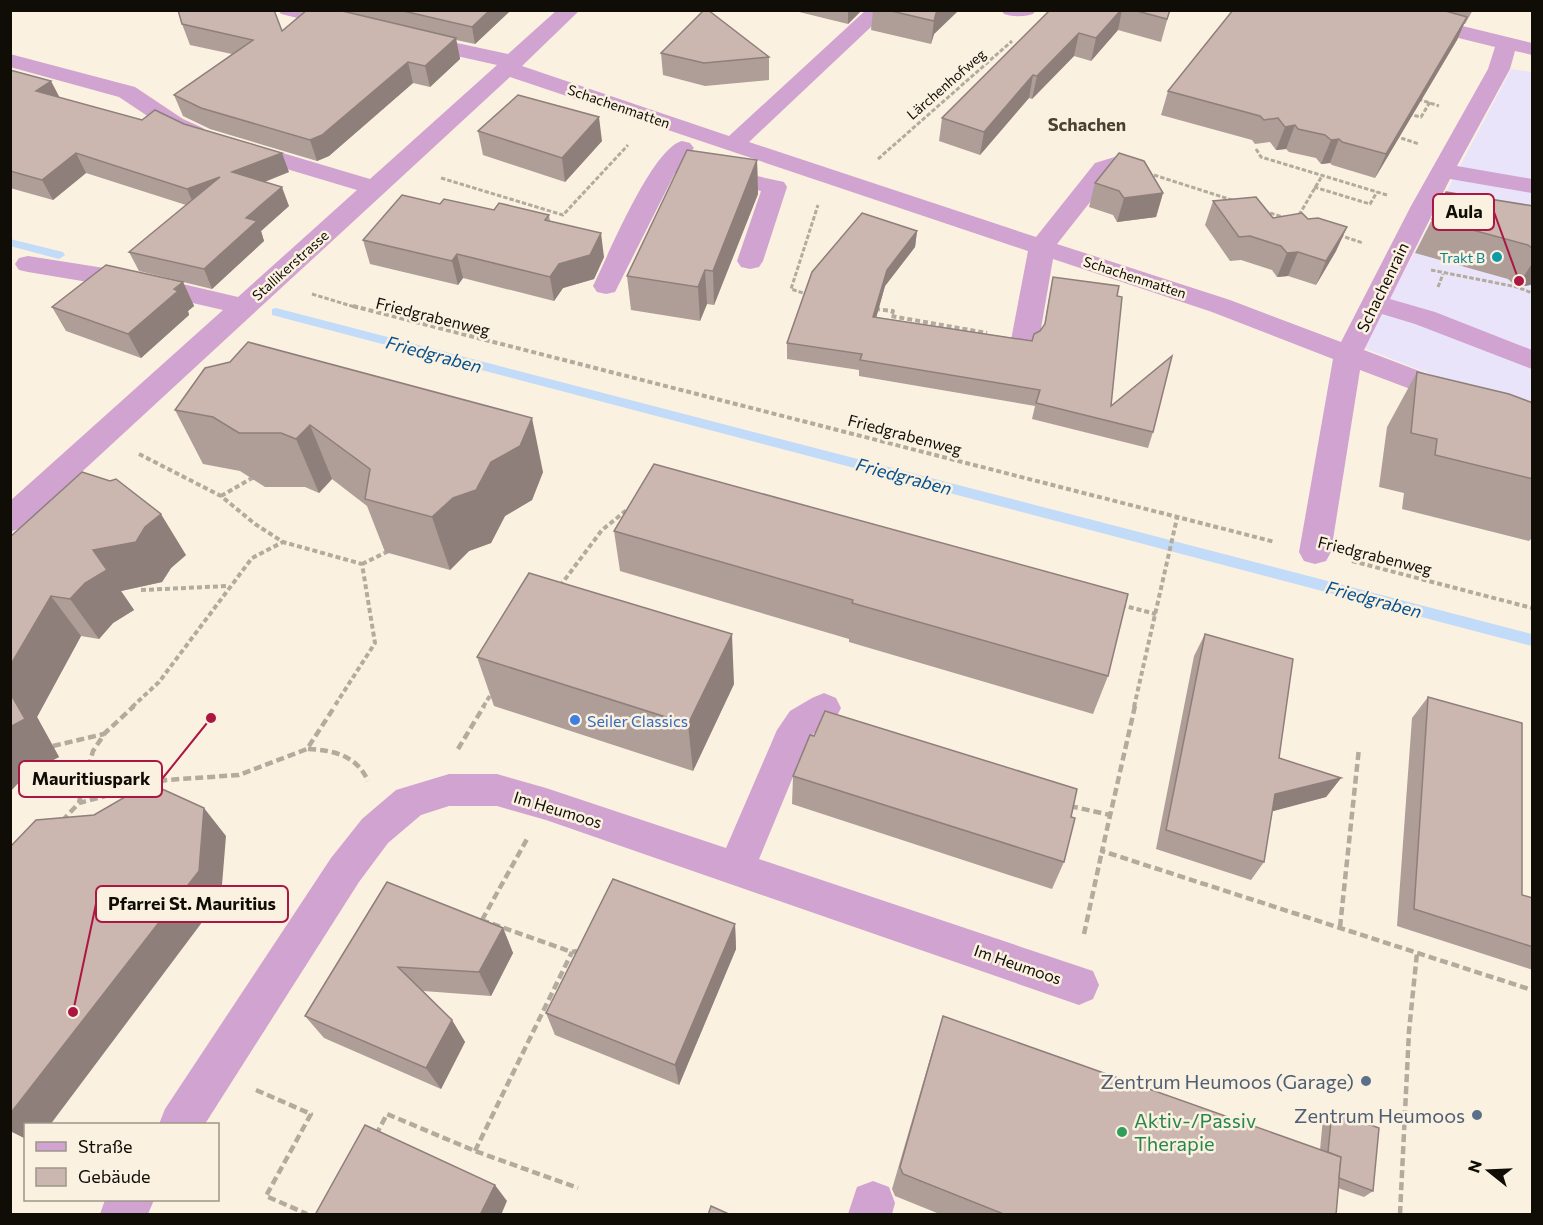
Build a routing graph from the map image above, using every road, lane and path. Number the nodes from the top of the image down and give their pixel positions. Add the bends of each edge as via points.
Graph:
1 (288, 10) edge
2 (570, 10) edge
3 (879, 10) edge
4 (1011, 10) edge
5 (1026, 10) edge
6 (1368, 10) edge
7 (367, 29) edge
8 (390, 34) edge
9 (1014, 39) dead end
10 (1508, 43) junction
11 (1533, 49) edge
12 (10, 60) edge
13 (509, 65) junction
14 (1409, 97) edge
15 (1430, 102) junction
16 (1400, 111) edge
17 (1474, 117) junction
18 (695, 133) junction
19 (1389, 134) edge
20 (636, 137) dead end
21 (733, 145) junction
22 (1256, 149) dead end
23 (878, 160) dead end
24 (1121, 162) edge
25 (1447, 162) junction
26 (668, 164) junction
27 (1156, 174) dead end
28 (1322, 176) junction
29 (381, 182) junction
30 (1533, 186) edge
31 (1314, 187) junction
32 (1377, 192) junction
33 (826, 197) dead end
34 (1242, 203) edge
35 (1423, 206) junction
36 (1263, 210) edge
37 (1329, 232) edge
38 (1042, 246) junction
39 (1374, 246) dead end
40 (1395, 260) junction
41 (750, 261) dead end
42 (28, 264) dead end
43 (271, 282) junction
44 (606, 286) dead end
45 (1533, 293) edge
46 (818, 298) edge
47 (1373, 303) junction
48 (243, 307) junction
49 (871, 308) edge
50 (1025, 340) joint
51 (1348, 355) junction
52 (1533, 360) edge
53 (1533, 425) edge
54 (131, 450) dead end
55 (262, 472) edge
56 (221, 496) junction
57 (633, 501) edge
58 (1177, 518) junction
59 (10, 520) edge
60 (283, 542) junction
61 (396, 548) edge
62 (1316, 552) junction
63 (362, 564) junction
64 (229, 585) junction
65 (141, 590) dead end
66 (555, 593) edge
67 (1110, 602) edge
68 (1533, 608) edge
69 (1156, 614) junction
70 (494, 689) edge
71 (824, 708) dead end
72 (105, 733) junction
73 (53, 746) dead end
74 (1359, 748) dead end
75 (307, 749) junction
76 (453, 757) dead end
77 (371, 789) dead end
78 (79, 803) junction
79 (1065, 805) edge
80 (1110, 815) junction
81 (58, 824) edge
82 (531, 832) dead end
83 (1102, 851) junction
84 (736, 869) junction
85 (472, 916) edge
86 (482, 920) junction
87 (1340, 927) junction
88 (1084, 934) dead end
89 (1417, 953) junction
90 (1079, 985) dead end
91 (1533, 990) edge
92 (214, 1071) junction
93 (181, 1123) edge
94 (371, 1144) edge
95 (475, 1151) junction
96 (578, 1188) dead end
97 (131, 1201) edge
98 (122, 1215) edge
99 (307, 1215) edge
100 (1400, 1215) edge

1 - 7 street
2 - 13 street, Stallikerstrasse
3 - 21 street
4 - 5 street
6 - 10 street
8 - 13 street, Schachenmatten
9 - 23 path, Lärchenhofweg
10 - 11 street
10 - 17 street, Schachenrain
12 - 29 street via 128,92 176,124 218,141
13 - 18 street, Schachenmatten
13 - 29 street, Stallikerstrasse
14 - 15 path
15 - 16 path via 1421,117
15 - 17 path
17 - 25 street, Schachenrain
18 - 21 street, Schachenmatten
18 - 26 street
19 - 25 path
20 - 29 path via 563,215 444,178
21 - 38 street, Schachenmatten
22 - 28 path via 1260,157
24 - 38 street via 1104,168
25 - 30 street
25 - 35 street, Schachenrain
26 - 41 street via 775,187
26 - 44 street
27 - 34 path
28 - 31 path
28 - 32 path
29 - 43 street, Stallikerstrasse
31 - 32 path via 1370,204
31 - 36 path via 1296,221
32 - 35 path
33 - 46 path via 818,205 791,289
35 - 40 street, Schachenrain
37 - 39 path
38 - 50 street
38 - 51 street, Schachenmatten via 1221,306
40 - 45 path
40 - 47 street, Schachenrain
42 - 48 street via 204,296
43 - 48 street, Stallikerstrasse
43 - 58 path, Friedgrabenweg via 371,312
47 - 51 street, Schachenrain
47 - 52 street via 1425,318
48 - 59 street, Stallikerstrasse
49 - 50 path via 893,311 891,316
51 - 53 street, Schachenmatten
51 - 62 street, Schachenrain
54 - 56 path
55 - 56 path
56 - 60 path
57 - 66 path via 602,530
58 - 62 path, Friedgrabenweg
58 - 69 path
60 - 63 path
60 - 64 path via 252,558
61 - 63 path
62 - 68 path, Friedgrabenweg
63 - 75 path via 375,643
64 - 65 path
64 - 72 path via 159,682
67 - 69 path
69 - 80 path
70 - 76 path
71 - 84 street via 802,722 790,741
72 - 73 path
72 - 78 path via 93,751
74 - 87 path
75 - 77 path via 339,754 362,767
75 - 78 path via 239,775 166,780
78 - 81 path
79 - 80 path
80 - 83 path
82 - 86 path
83 - 87 path
83 - 88 path
84 - 90 street, Im Heumoos
84 - 92 street, Im Heumoos via 497,790 449,790 409,802 375,831 345,870
85 - 86 path
86 - 95 path via 574,951
87 - 89 path
89 - 91 path
89 - 100 path
92 - 93 street, Im Heumoos
92 - 99 path via 310,1114 266,1196
94 - 95 path via 387,1114
95 - 96 path
97 - 98 street

